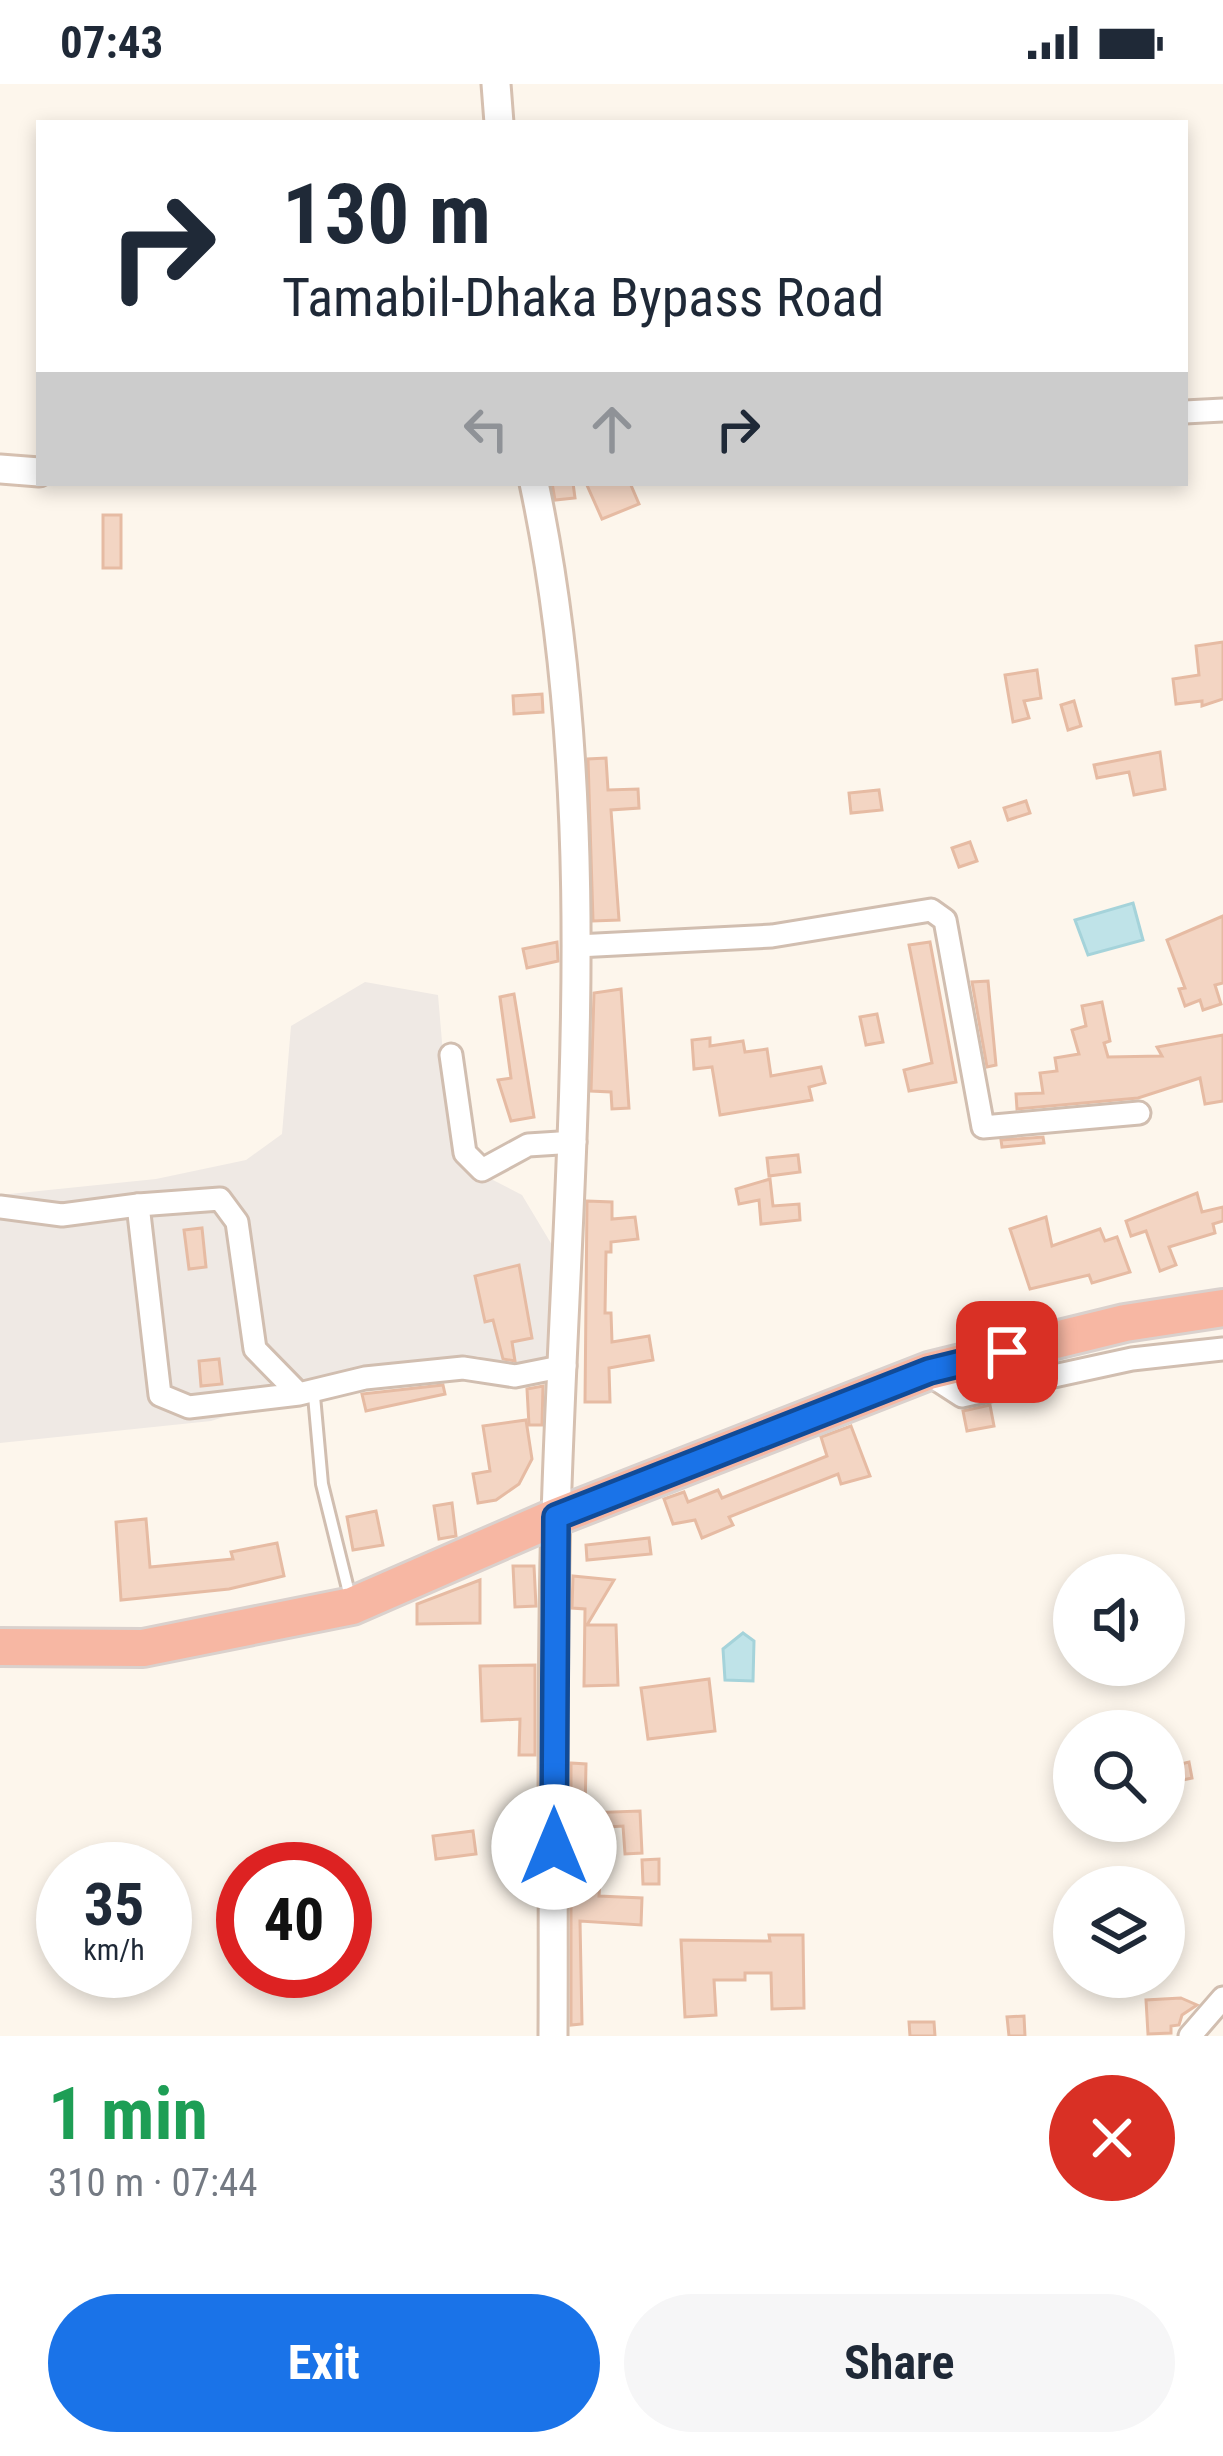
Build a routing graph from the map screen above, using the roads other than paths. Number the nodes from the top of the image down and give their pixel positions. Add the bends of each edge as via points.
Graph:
1 (496, 84) edge
2 (499, 120) edge
3 (1223, 410) edge
4 (1188, 412) edge
5 (0, 469) edge
6 (36, 472) edge
7 (535, 486) edge
8 (577, 946) junction
9 (451, 1055) dead end
10 (1139, 1113) dead end
11 (574, 1142) junction
12 (138, 1204) junction
13 (0, 1207) edge
14 (1223, 1308) edge
15 (1223, 1349) edge
16 (565, 1366) junction
17 (926, 1372) junction
18 (306, 1395) junction
19 (556, 1517) junction
20 (352, 1606) junction
21 (0, 1647) edge
22 (1223, 1998) edge
23 (553, 2036) edge
24 (1190, 2036) edge

1 - 2 street
3 - 4 street
5 - 6 street
7 - 8 street via 557,589
8 - 10 street via 772,936 931,910 945,920 983,1127
8 - 11 street
9 - 11 street via 465,1153 482,1170 528,1145
11 - 16 street
12 - 13 street via 62,1215
12 - 18 street via 220,1199 237,1222 255,1349
12 - 18 street via 160,1394 189,1407
14 - 17 highway
15 - 17 street via 1132,1359 962,1396
16 - 18 street via 515,1376 463,1367 365,1378
16 - 19 street
17 - 19 highway
18 - 20 lane
19 - 20 highway
19 - 23 street
20 - 21 highway via 143,1648
22 - 24 street

